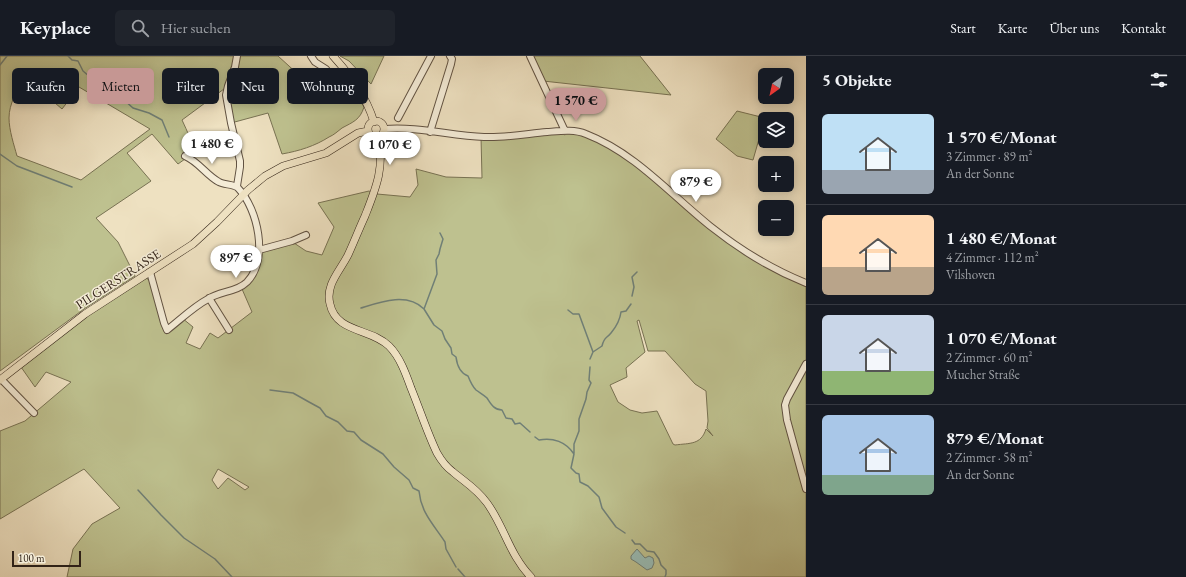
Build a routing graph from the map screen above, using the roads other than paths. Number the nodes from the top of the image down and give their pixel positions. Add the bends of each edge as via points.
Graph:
1 (237, 56) edge
2 (311, 56) edge
3 (333, 56) edge
4 (431, 56) edge
5 (450, 56) edge
6 (530, 56) edge
7 (324, 68) edge
8 (398, 118) dead end
9 (374, 122) junction
10 (384, 129) junction
11 (565, 130) junction
12 (368, 131) junction
13 (430, 132) junction
14 (378, 137) junction
15 (185, 156) dead end
16 (237, 186) junction
17 (243, 194) junction
18 (306, 235) dead end
19 (259, 250) junction
20 (150, 272) junction
21 (806, 282) edge
22 (209, 298) junction
23 (229, 330) dead end
24 (806, 364) edge
25 (1, 380) edge
26 (34, 413) dead end
27 (806, 489) edge
28 (531, 577) edge

1 - 16 street via 226,95 240,161
2 - 7 street
3 - 9 main road via 364,97
4 - 8 street
5 - 13 street via 451,64
6 - 11 street
9 - 10 main road via 382,124
9 - 12 main road
10 - 13 street via 402,128
10 - 14 main road via 383,134
11 - 13 street via 484,137
11 - 21 street via 585,133 620,151 731,242 771,267
12 - 14 main road via 372,136
12 - 17 main road, PILGERSTRASSE via 358,133 326,153 282,166
14 - 28 main road via 381,159 377,185 353,244 330,286 331,310 346,326 382,340 396,354 437,453 452,472 484,498 515,556
15 - 16 street via 193,159 219,182
16 - 17 street
17 - 19 street via 256,223
17 - 20 main road, PILGERSTRASSE via 194,244
18 - 19 street
19 - 22 street via 256,265 248,281 238,288
20 - 22 street via 167,330
20 - 25 main road, PILGERSTRASSE via 86,314
22 - 23 street
24 - 27 street via 785,405
25 - 26 street, PILGERSTRASSE

